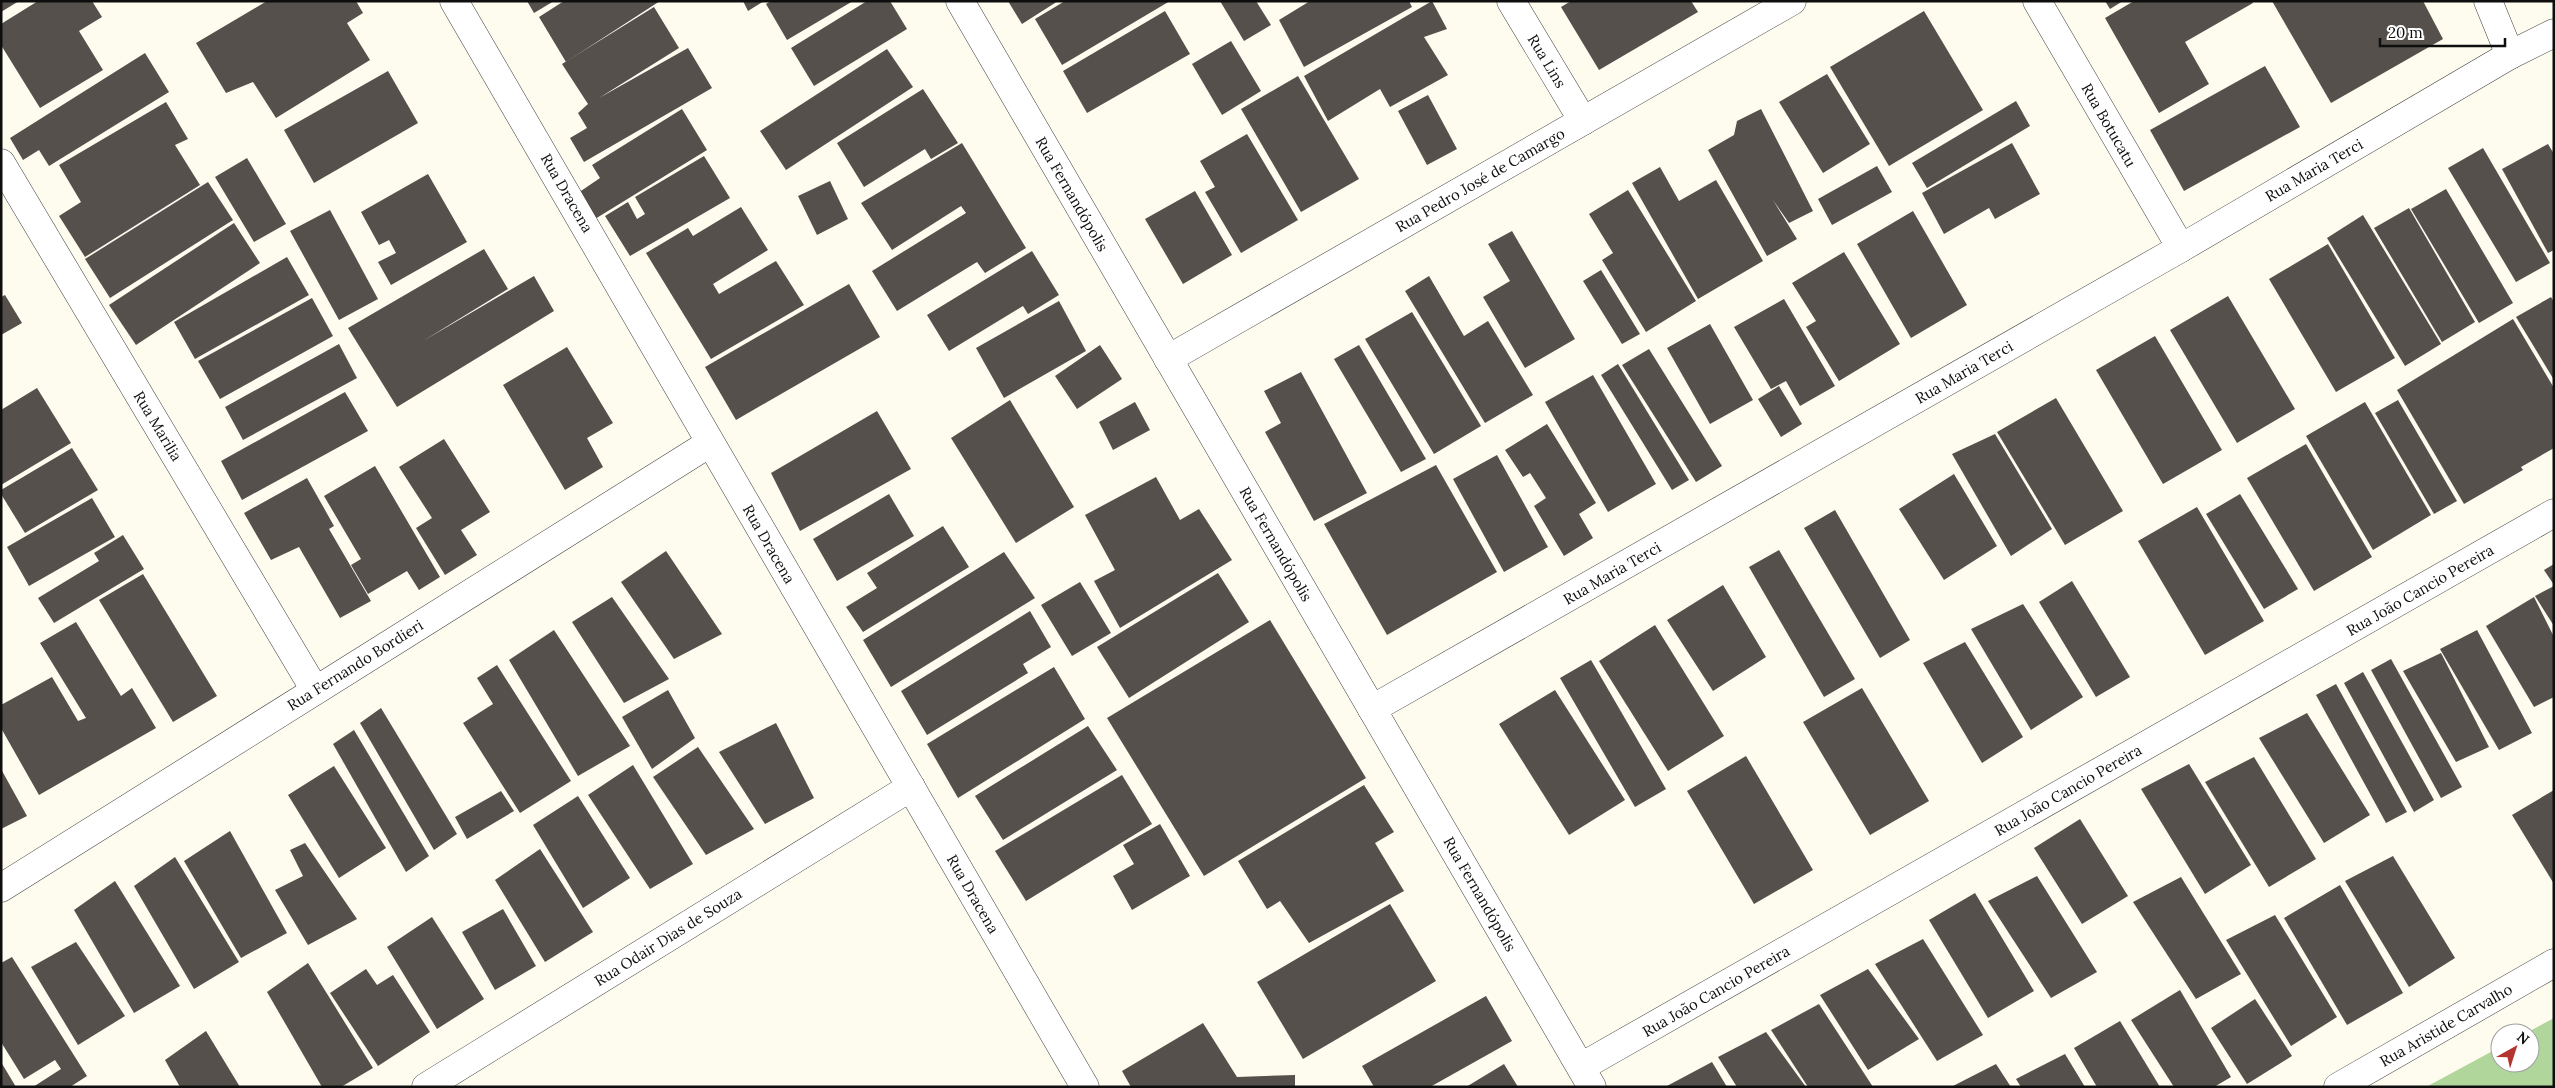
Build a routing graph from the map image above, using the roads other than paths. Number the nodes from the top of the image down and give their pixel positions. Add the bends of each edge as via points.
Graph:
1 (454, 1) edge
2 (960, 1) edge
3 (1511, 1) edge
4 (1792, 1) edge
5 (2037, 1) edge
6 (2488, 1) edge
7 (2554, 32) edge
8 (2510, 55) junction
9 (1583, 121) junction
10 (1, 163) edge
11 (2181, 248) junction
12 (1168, 358) junction
13 (710, 443) junction
14 (2554, 513) edge
15 (315, 690) junction
16 (1372, 709) junction
17 (911, 787) junction
18 (1, 888) edge
19 (2554, 963) edge
20 (1587, 1077) edge
21 (426, 1087) edge
22 (1086, 1087) edge
23 (2338, 1087) edge

1 - 13 street, Rua Dracena
2 - 12 street, Rua Fernandópolis
3 - 9 street, Rua Lins
4 - 9 street, Rua Pedro José de Camargo
5 - 11 street, Rua Botucatu
6 - 8 street
7 - 8 street, Rua Maria Terci
8 - 11 street, Rua Maria Terci
9 - 12 street, Rua Pedro José de Camargo
10 - 15 street, Rua Marilia
11 - 16 street, Rua Maria Terci
12 - 16 street, Rua Fernandópolis
13 - 15 street, Rua Fernando Bordieri
13 - 17 street, Rua Dracena
14 - 20 street, Rua João Cancio Pereira
15 - 18 street, Rua Fernando Bordieri
16 - 20 street, Rua Fernandópolis
17 - 21 street, Rua Odair Dias de Souza
17 - 22 street, Rua Dracena
19 - 23 street, Rua Aristide Carvalho

